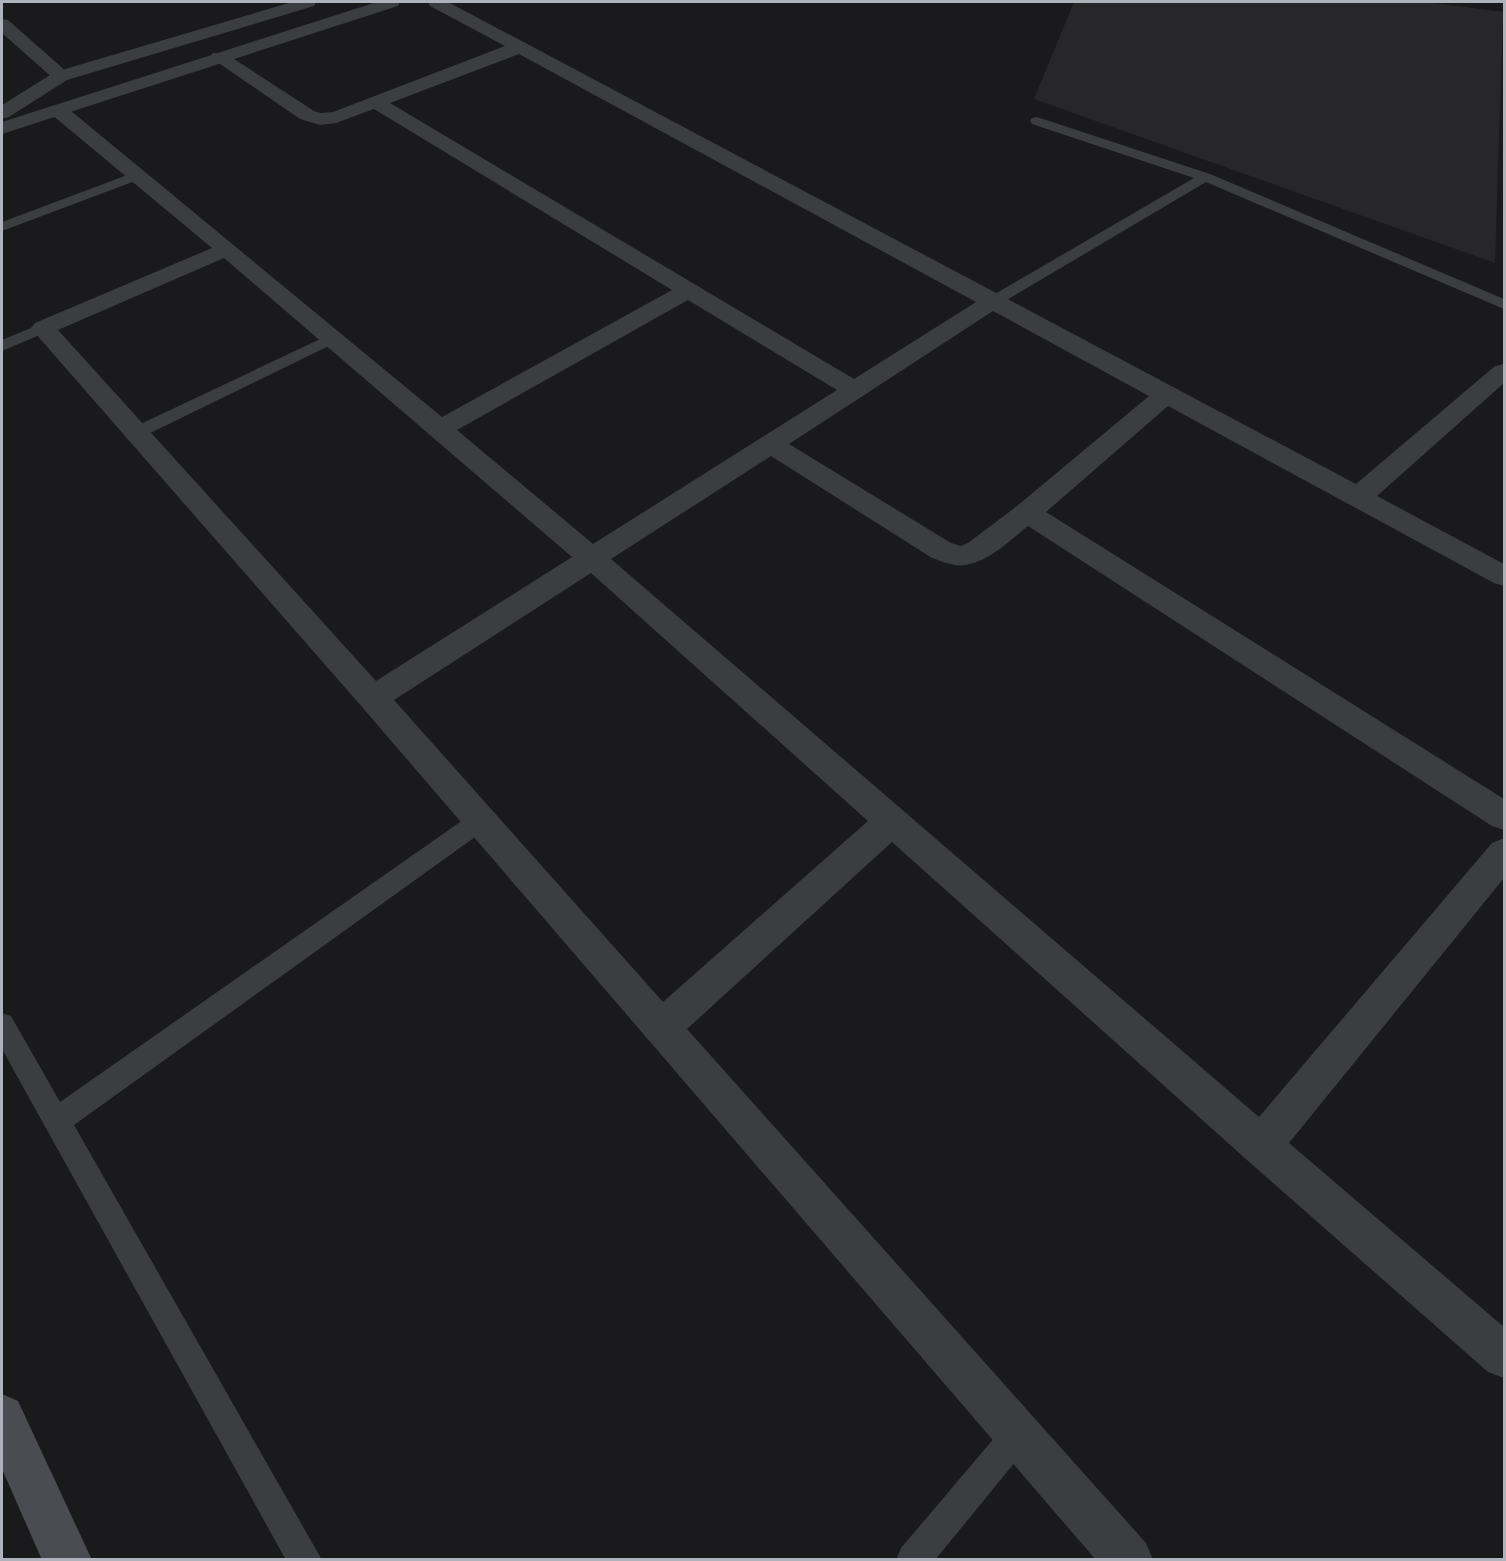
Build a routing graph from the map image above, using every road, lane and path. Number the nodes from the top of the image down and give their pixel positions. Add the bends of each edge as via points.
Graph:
1 (308, 2) edge
2 (392, 2) edge
3 (436, 2) edge
4 (2, 24) edge
5 (520, 47) junction
6 (219, 57) junction
7 (61, 76) junction
8 (376, 102) junction
9 (58, 110) junction
10 (2, 113) edge
11 (1037, 121) dead end
12 (2, 128) edge
13 (138, 175) junction
14 (1205, 177) junction
15 (2, 227) edge
16 (227, 249) junction
17 (689, 290) junction
18 (994, 301) junction
19 (1504, 304) edge
20 (43, 328) junction
21 (333, 338) junction
22 (2, 346) edge
23 (1504, 371) edge
24 (854, 390) junction
25 (1167, 394) junction
26 (440, 429) junction
27 (136, 433) junction
28 (771, 444) junction
29 (1358, 497) junction
30 (1028, 513) junction
31 (591, 558) junction
32 (1504, 576) edge
33 (373, 698) junction
34 (1504, 816) edge
35 (481, 820) junction
36 (891, 822) junction
37 (1504, 853) edge
38 (2, 1025) edge
39 (662, 1027) junction
40 (56, 1121) junction
41 (1261, 1146) junction
42 (1504, 1356) edge
43 (2, 1417) edge
44 (1018, 1434) junction
45 (68, 1560) edge
46 (305, 1560) edge
47 (913, 1560) edge
48 (1129, 1560) edge

1 - 7 street
2 - 6 street
3 - 5 street
4 - 7 street
5 - 8 street
5 - 18 street
6 - 8 street via 307,115 320,119
6 - 9 street
7 - 10 street
8 - 17 street
9 - 12 street
9 - 13 street
11 - 14 lane
13 - 15 lane
13 - 16 street
14 - 18 lane
14 - 19 lane
16 - 20 street
16 - 21 street
17 - 24 street
17 - 26 street
18 - 24 street
18 - 25 street
20 - 22 lane
20 - 27 street
21 - 26 street
21 - 27 lane
23 - 29 street
24 - 28 street
25 - 29 street
25 - 30 street
26 - 31 street
27 - 33 street
28 - 30 street via 942,551 962,556 978,550
28 - 31 street
29 - 32 street
30 - 34 street
31 - 33 street
31 - 36 street
33 - 35 street
35 - 39 street
35 - 40 lane
36 - 39 street
36 - 41 street
37 - 41 street
38 - 40 lane
39 - 44 street
40 - 46 lane
41 - 42 street
43 - 45 main road
44 - 47 lane
44 - 48 street

